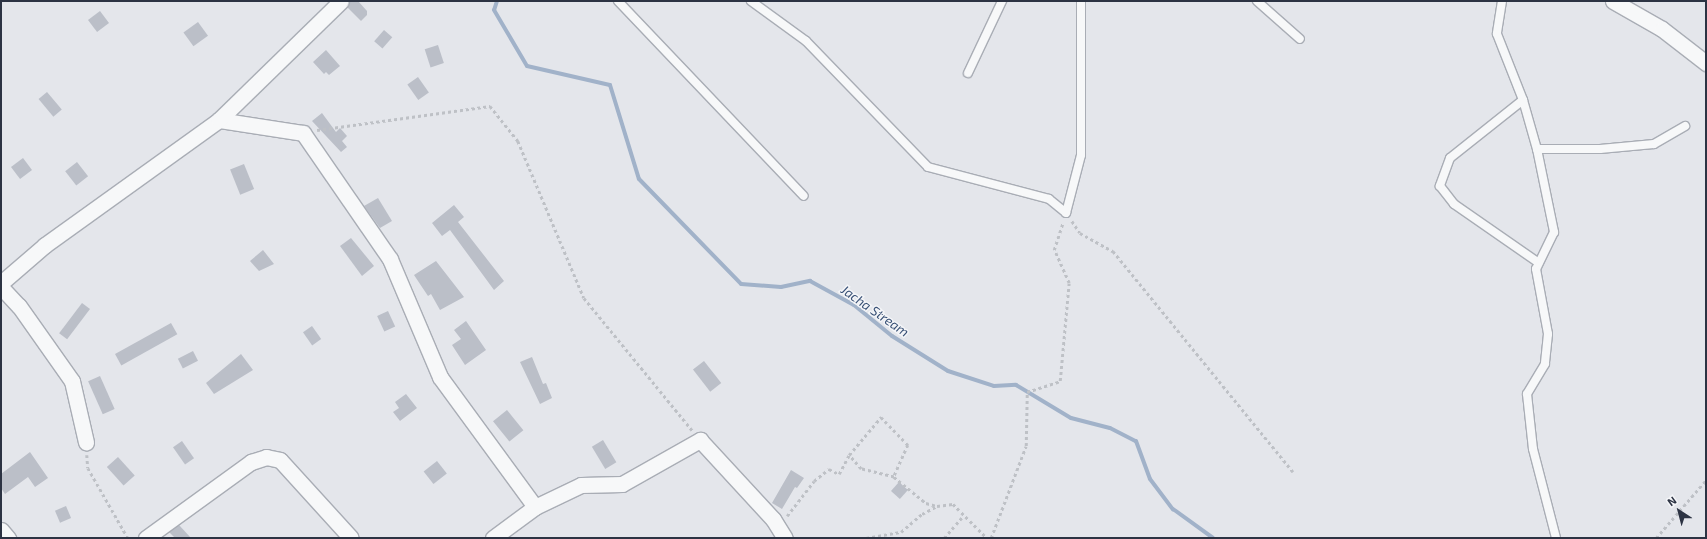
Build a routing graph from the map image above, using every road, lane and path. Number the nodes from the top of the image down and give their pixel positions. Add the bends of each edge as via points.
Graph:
1 (341, 1) edge
2 (618, 1) edge
3 (751, 1) edge
4 (1002, 1) edge
5 (1081, 1) edge
6 (1257, 1) edge
7 (1502, 1) edge
8 (1613, 1) edge
9 (1300, 39) dead end
10 (1706, 63) edge
11 (968, 73) dead end
12 (1523, 100) junction
13 (219, 120) junction
14 (1686, 126) dead end
15 (303, 133) junction
16 (1537, 149) junction
17 (804, 196) dead end
18 (1066, 213) junction
19 (1539, 263) junction
20 (1, 283) edge
21 (1, 287) edge
22 (700, 440) junction
23 (86, 442) joint
24 (849, 455) junction
25 (1293, 472) dead end
26 (894, 477) junction
27 (1706, 480) edge
28 (937, 506) junction
29 (535, 508) junction
30 (963, 516) junction
31 (1, 530) edge
32 (786, 531) edge
33 (8, 538) edge
34 (128, 538) edge
35 (146, 538) edge
36 (351, 538) edge
37 (493, 538) edge
38 (866, 538) edge
39 (944, 538) edge
40 (987, 538) edge
41 (990, 538) edge
42 (1556, 538) edge
43 (1656, 538) edge

1 - 13 street
2 - 17 lane
3 - 18 lane via 806,41 928,166 1049,199
4 - 11 lane
5 - 18 lane via 1081,155
6 - 9 lane
7 - 12 lane via 1497,34
8 - 10 street via 1662,29
12 - 16 lane
12 - 19 lane via 1450,158 1440,186 1454,204
13 - 15 street
13 - 20 street via 51,240
14 - 16 lane via 1654,144 1600,149
15 - 22 path via 490,106 518,142 584,298
15 - 29 street via 390,259 440,377
16 - 19 lane via 1554,232
18 - 25 path via 1080,233 1113,251
18 - 41 path via 1054,250 1069,282 1060,381 1027,392 1026,446
19 - 42 lane via 1536,269 1548,334 1545,364 1527,394 1533,449
21 - 23 street via 19,306 72,381
22 - 29 street via 622,484 581,485
22 - 32 street
23 - 34 path via 88,468
24 - 26 path via 861,469
24 - 26 path via 881,417 908,445
24 - 32 path via 839,474 829,469 814,481 786,517
26 - 28 path via 926,503
27 - 43 path
28 - 30 path via 953,504
28 - 38 path via 922,514 901,532
29 - 37 street
30 - 39 path
30 - 40 path
31 - 33 street
35 - 36 street via 251,462 266,457 280,460

